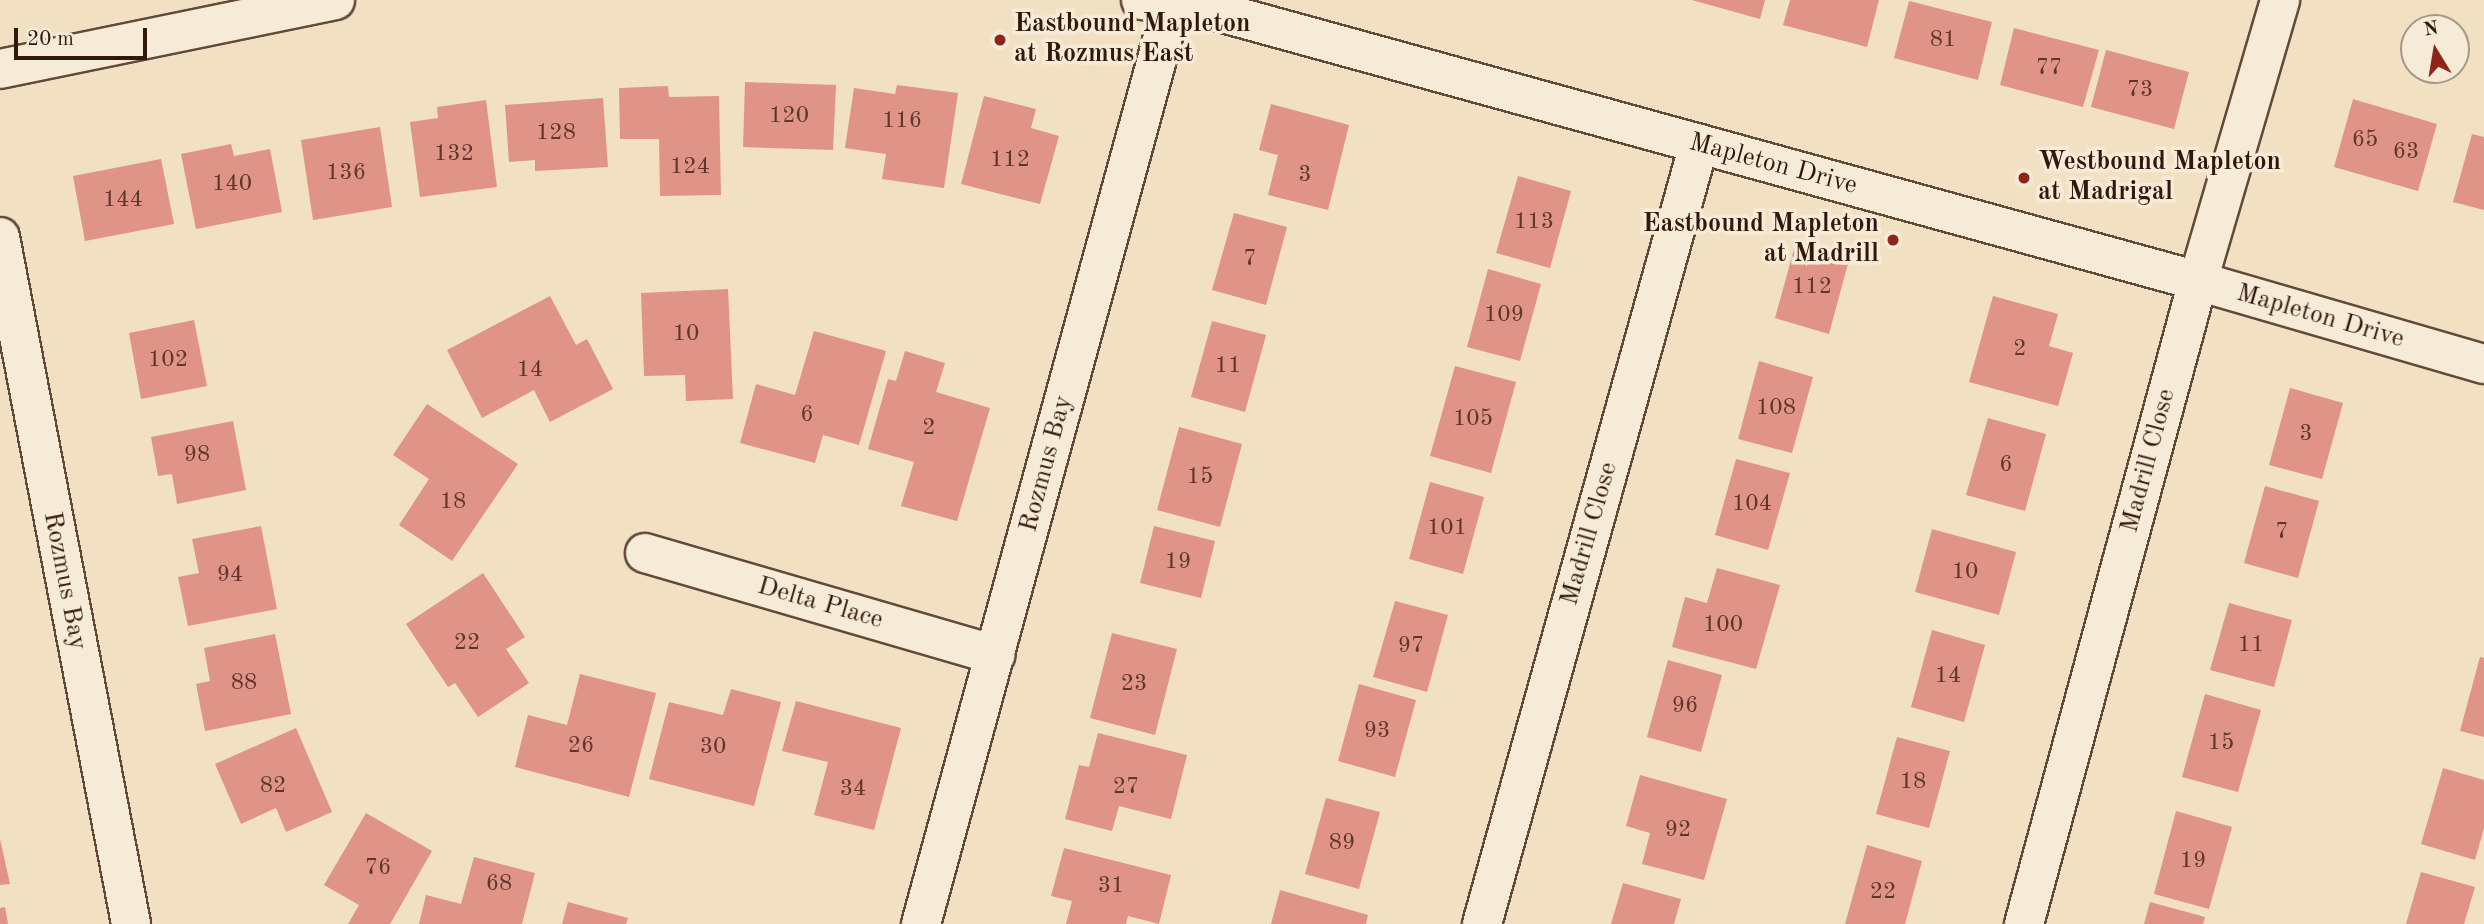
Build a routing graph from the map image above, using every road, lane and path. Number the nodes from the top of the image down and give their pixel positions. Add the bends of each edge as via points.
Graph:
1 (335, 0) edge
2 (2280, 0) edge
3 (1157, 2) edge
4 (0, 69) edge
5 (1699, 144) junction
6 (0, 237) edge
7 (2198, 282) junction
8 (2484, 363) edge
9 (645, 553) dead end
10 (995, 655) junction
11 (131, 924) edge
12 (922, 924) edge
13 (1482, 924) edge
14 (2024, 924) edge

1 - 4 street
2 - 7 street, Madrill Close
3 - 5 street, Mapleton Drive via 1205,8
3 - 10 street, Rozmus Bay
5 - 7 street, Mapleton Drive
5 - 13 street, Madrill Close
6 - 11 street, Rozmus Bay
7 - 8 street, Mapleton Drive
7 - 14 street, Madrill Close
9 - 10 street, Delta Place
10 - 12 street, Rozmus Bay

